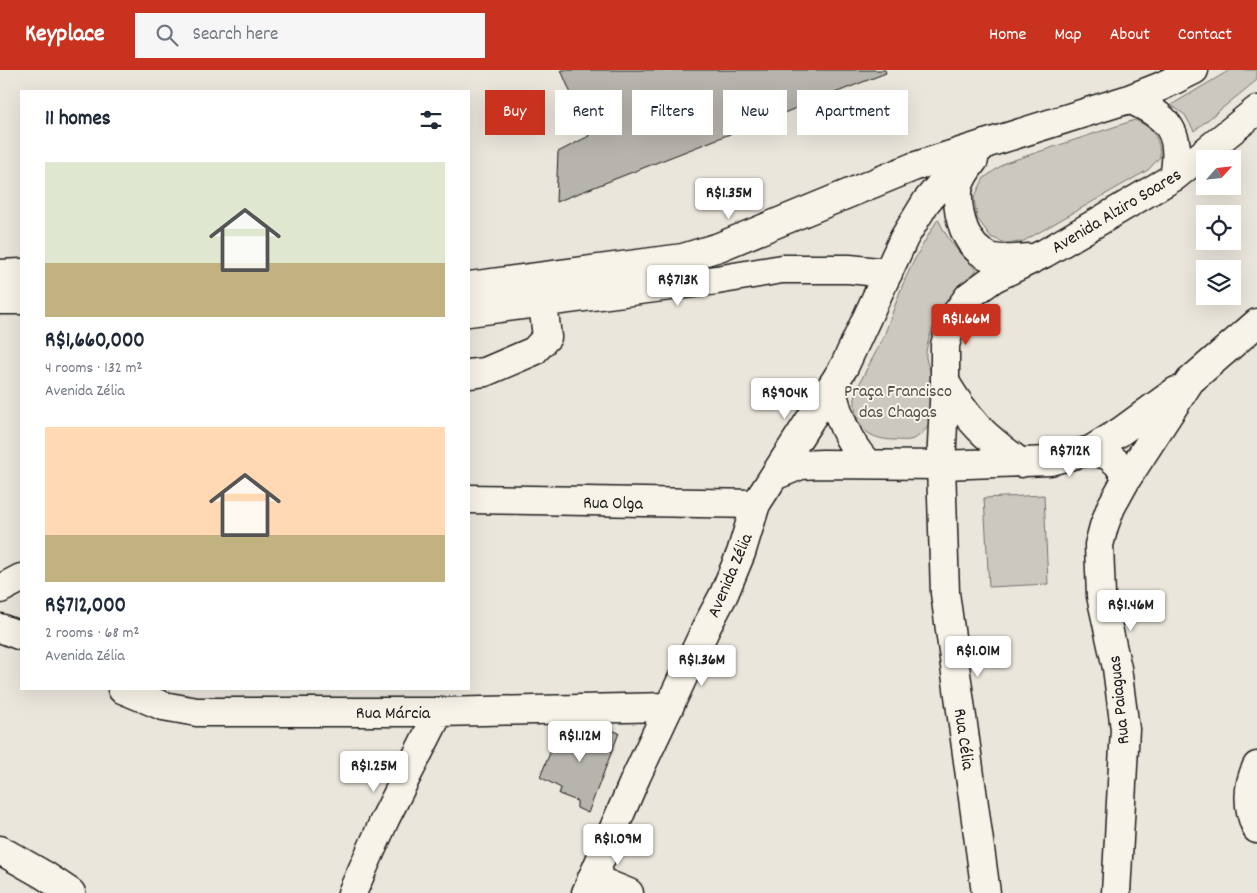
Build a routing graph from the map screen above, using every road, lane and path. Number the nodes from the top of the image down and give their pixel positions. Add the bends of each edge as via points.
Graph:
1 (1194, 70) edge
2 (1129, 99) junction
3 (1257, 110) edge
4 (985, 144) junction
5 (1174, 177) junction
6 (1045, 253) junction
7 (20, 273) edge
8 (0, 274) edge
9 (888, 274) junction
10 (470, 286) edge
11 (0, 300) edge
12 (20, 300) edge
13 (543, 303) junction
14 (470, 312) edge
15 (1257, 323) edge
16 (470, 374) edge
17 (1190, 381) junction
18 (945, 382) junction
19 (831, 387) junction
20 (1091, 450) junction
21 (867, 463) junction
22 (1021, 463) junction
23 (941, 465) junction
24 (774, 476) junction
25 (1127, 478) junction
26 (470, 500) edge
27 (756, 504) junction
28 (20, 579) edge
29 (0, 589) edge
30 (0, 628) edge
31 (20, 636) edge
32 (124, 690) edge
33 (669, 708) junction
34 (439, 712) junction
35 (1257, 766) edge
36 (1257, 829) edge
37 (0, 850) edge
38 (589, 886) edge
39 (71, 893) edge
40 (352, 893) edge
41 (629, 893) edge
42 (986, 893) edge
43 (1116, 893) edge

1 - 2 street
2 - 4 street
2 - 5 street via 1166,120 1178,152
3 - 5 street, Avenida Alziro Soares
4 - 6 street via 964,174 958,190 960,219 970,241 988,256 1004,260
4 - 9 street, Avenida Zélia via 926,202 904,238
4 - 10 street via 913,166 744,237 683,258
5 - 6 street, Avenida Alziro Soares
6 - 18 street via 994,278 969,296 952,318 945,345
7 - 8 street
9 - 13 street via 849,268 782,269
9 - 19 street, Avenida Zélia via 859,338
11 - 12 street
13 - 14 street
13 - 16 street via 547,337 534,351 485,372
15 - 17 street, Rua Paiaguas
17 - 20 street
17 - 25 street, Rua Paiaguas
18 - 22 street via 970,421 992,443
18 - 23 street
19 - 21 street via 842,424 858,454
19 - 24 street, Avenida Zélia
20 - 22 street via 1050,461
20 - 25 street via 1109,456
21 - 23 street
21 - 24 street via 801,465
22 - 23 street
23 - 42 street, Rua Célia via 945,592
24 - 27 street, Avenida Zélia
25 - 43 street, Rua Paiaguas via 1111,507 1099,545 1101,596 1117,668 1125,729
26 - 27 street, Rua Olga
27 - 33 street, Avenida Zélia via 724,594
28 - 29 street
30 - 31 street
32 - 34 street, Rua Márcia via 163,706 197,712
33 - 34 street, Rua Márcia
33 - 38 street, Avenida Zélia
34 - 40 street
35 - 36 street via 1249,795 1250,815
37 - 39 street
38 - 41 street

